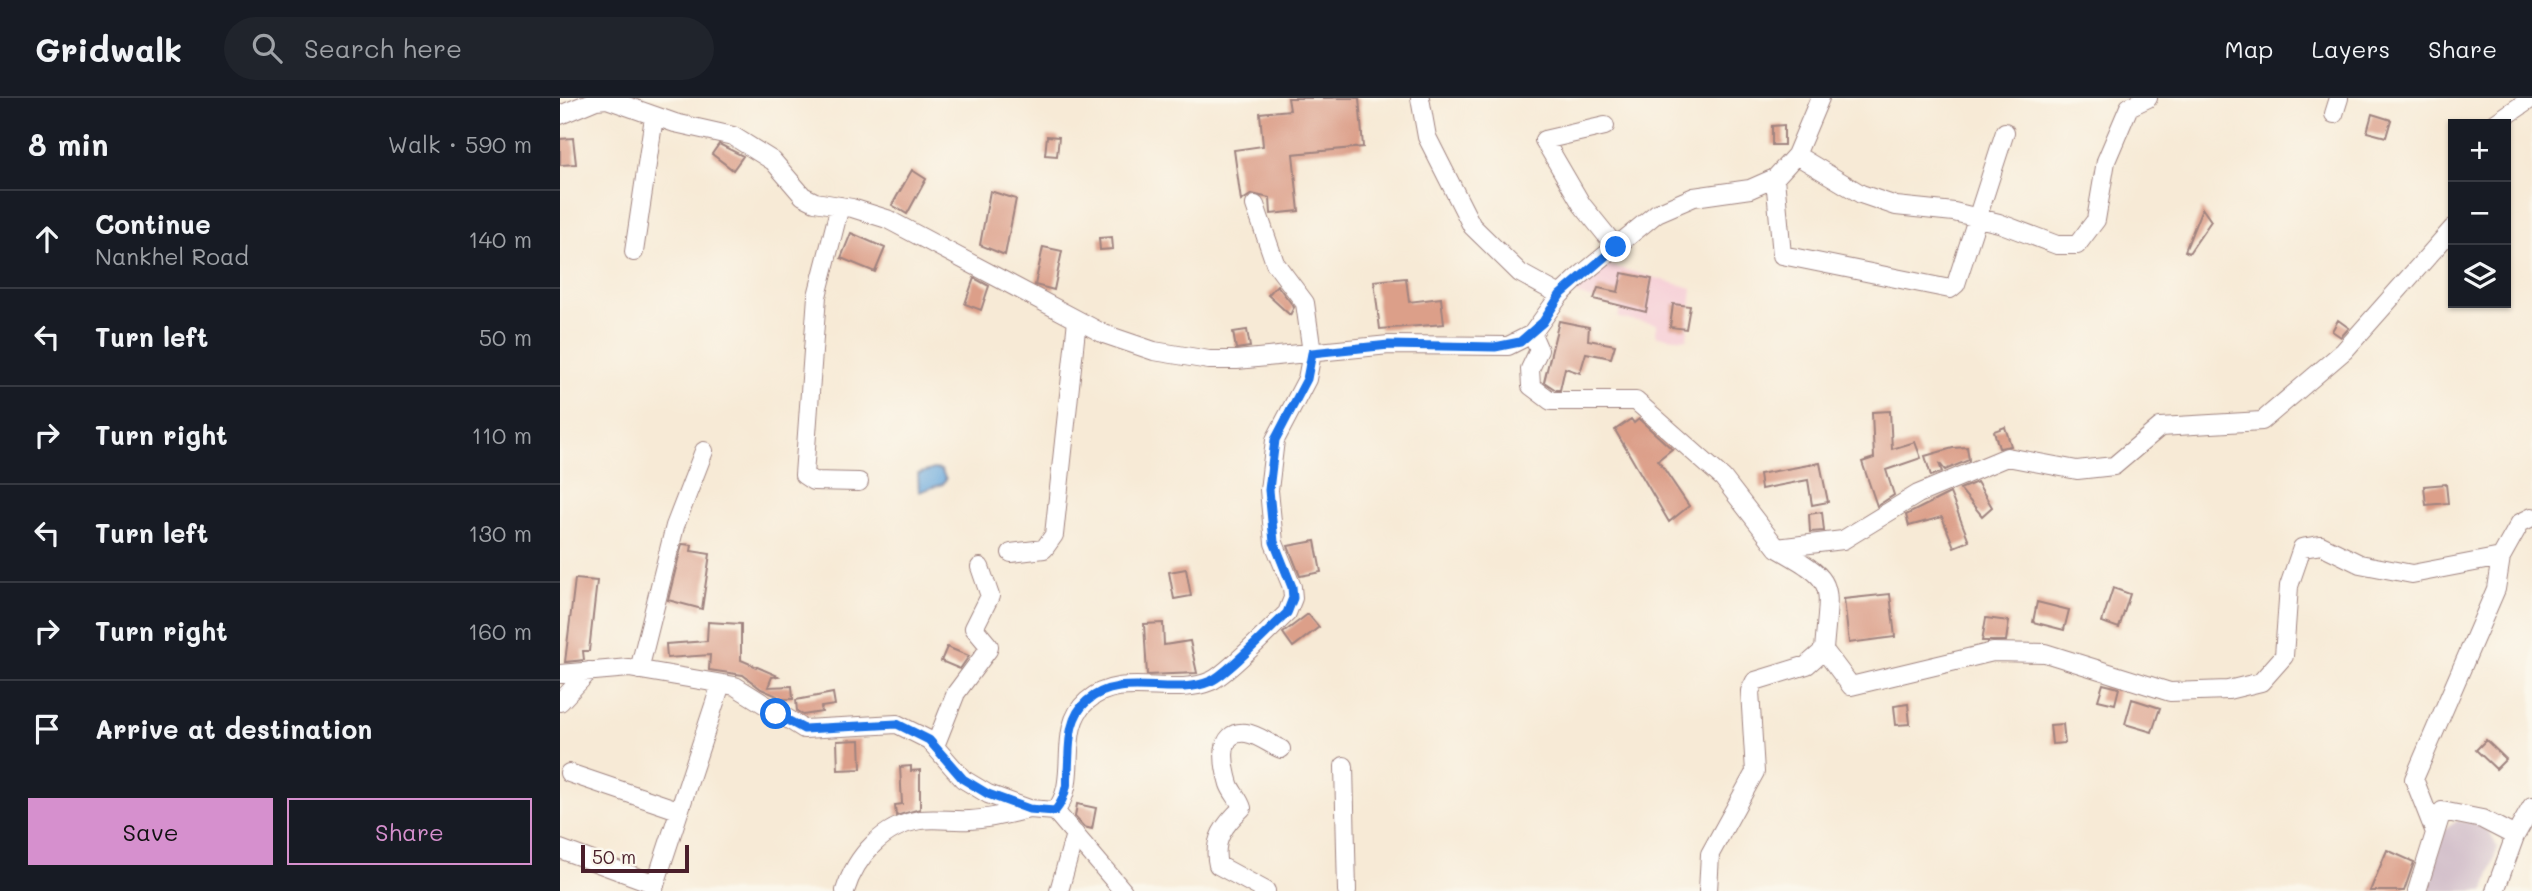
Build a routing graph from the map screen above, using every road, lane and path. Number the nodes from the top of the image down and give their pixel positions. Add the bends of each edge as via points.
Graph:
1 (1420, 98) edge
2 (1820, 98) edge
3 (2148, 98) edge
4 (2532, 98) edge
5 (560, 115) edge
6 (654, 117) junction
7 (2501, 119) edge
8 (1605, 126) dead end
9 (2005, 132) dead end
10 (1796, 155) junction
11 (1775, 178) junction
12 (1255, 205) dead end
13 (840, 206) junction
14 (1980, 218) junction
15 (2448, 234) edge
16 (1616, 247) junction
17 (634, 252) dead end
18 (1560, 295) junction
19 (1077, 320) junction
20 (1532, 334) junction
21 (1312, 353) junction
22 (704, 451) dead end
23 (859, 482) dead end
24 (2532, 517) edge
25 (1777, 548) junction
26 (1011, 553) dead end
27 (2501, 557) junction
28 (980, 567) dead end
29 (1824, 650) junction
30 (639, 670) junction
31 (589, 671) junction
32 (560, 674) edge
33 (721, 684) junction
34 (560, 702) edge
35 (935, 746) junction
36 (1281, 749) dead end
37 (1344, 766) dead end
38 (569, 773) dead end
39 (2532, 806) edge
40 (1029, 809) junction
41 (678, 810) junction
42 (1055, 811) junction
43 (2434, 830) junction
44 (1075, 834) junction
45 (2515, 836) junction
46 (560, 849) edge
47 (654, 887) edge
48 (845, 891) edge
49 (1059, 891) edge
50 (1123, 891) edge
51 (1266, 891) edge
52 (1347, 891) edge
53 (1708, 891) edge
54 (2417, 891) edge
55 (2494, 891) edge

1 - 18 street via 1427,136 1472,226 1520,272
2 - 10 street
3 - 14 street via 2129,107 2106,161 2096,219 2077,245 2057,245
4 - 7 street
5 - 6 street via 607,99
6 - 13 street via 733,136 773,161 803,196
6 - 17 street
8 - 16 street via 1544,140 1582,205
9 - 14 street
10 - 11 street
10 - 14 street via 1861,194 1895,206
11 - 14 street via 1782,255 1940,289 1956,284
11 - 16 street via 1749,189 1716,192 1674,204
12 - 21 street via 1275,263 1305,303
13 - 19 street via 887,219
13 - 23 street via 817,296 804,475 813,481
15 - 25 street via 2344,351 2262,421 2160,427 2114,466 2077,470 2007,457 1918,494 1843,540
16 - 18 street
18 - 20 street
19 - 21 street via 1125,343 1182,357 1237,360
19 - 26 street via 1054,535 1044,549
20 - 21 street via 1520,342 1495,347 1389,345
20 - 25 street via 1539,351 1530,369 1531,386 1551,401 1636,401 1723,478
21 - 42 street via 1307,379 1275,440 1269,490 1274,542 1292,587 1287,613 1213,680 1170,688 1107,688 1087,701 1074,722 1065,800
22 - 30 street via 675,526
24 - 27 street via 2520,523
25 - 29 street via 1824,578 1829,590
27 - 29 street via 2412,574 2360,564 2321,545 2302,548 2289,586 2284,656 2261,682 2228,690 2170,692 2045,653 1993,652 1852,686
27 - 43 street via 2496,589 2414,779
28 - 35 street via 990,596 974,628 988,650 956,693
29 - 53 street via 1807,665 1755,681 1750,691 1755,772 1710,854
30 - 31 street
30 - 33 street
31 - 32 street
31 - 34 street
33 - 35 street via 736,686 804,729 897,724
33 - 41 street
35 - 40 street via 963,779
36 - 51 street via 1246,733 1225,742 1223,761 1241,808 1223,826 1215,853 1218,865
37 - 52 street
38 - 41 street
39 - 45 street
40 - 42 street
40 - 48 street via 985,819 919,820 897,828 879,838 860,858
41 - 47 street
42 - 44 street
43 - 45 street via 2442,811 2482,819
43 - 54 street
44 - 49 street
44 - 50 street
45 - 55 street
46 - 47 street

